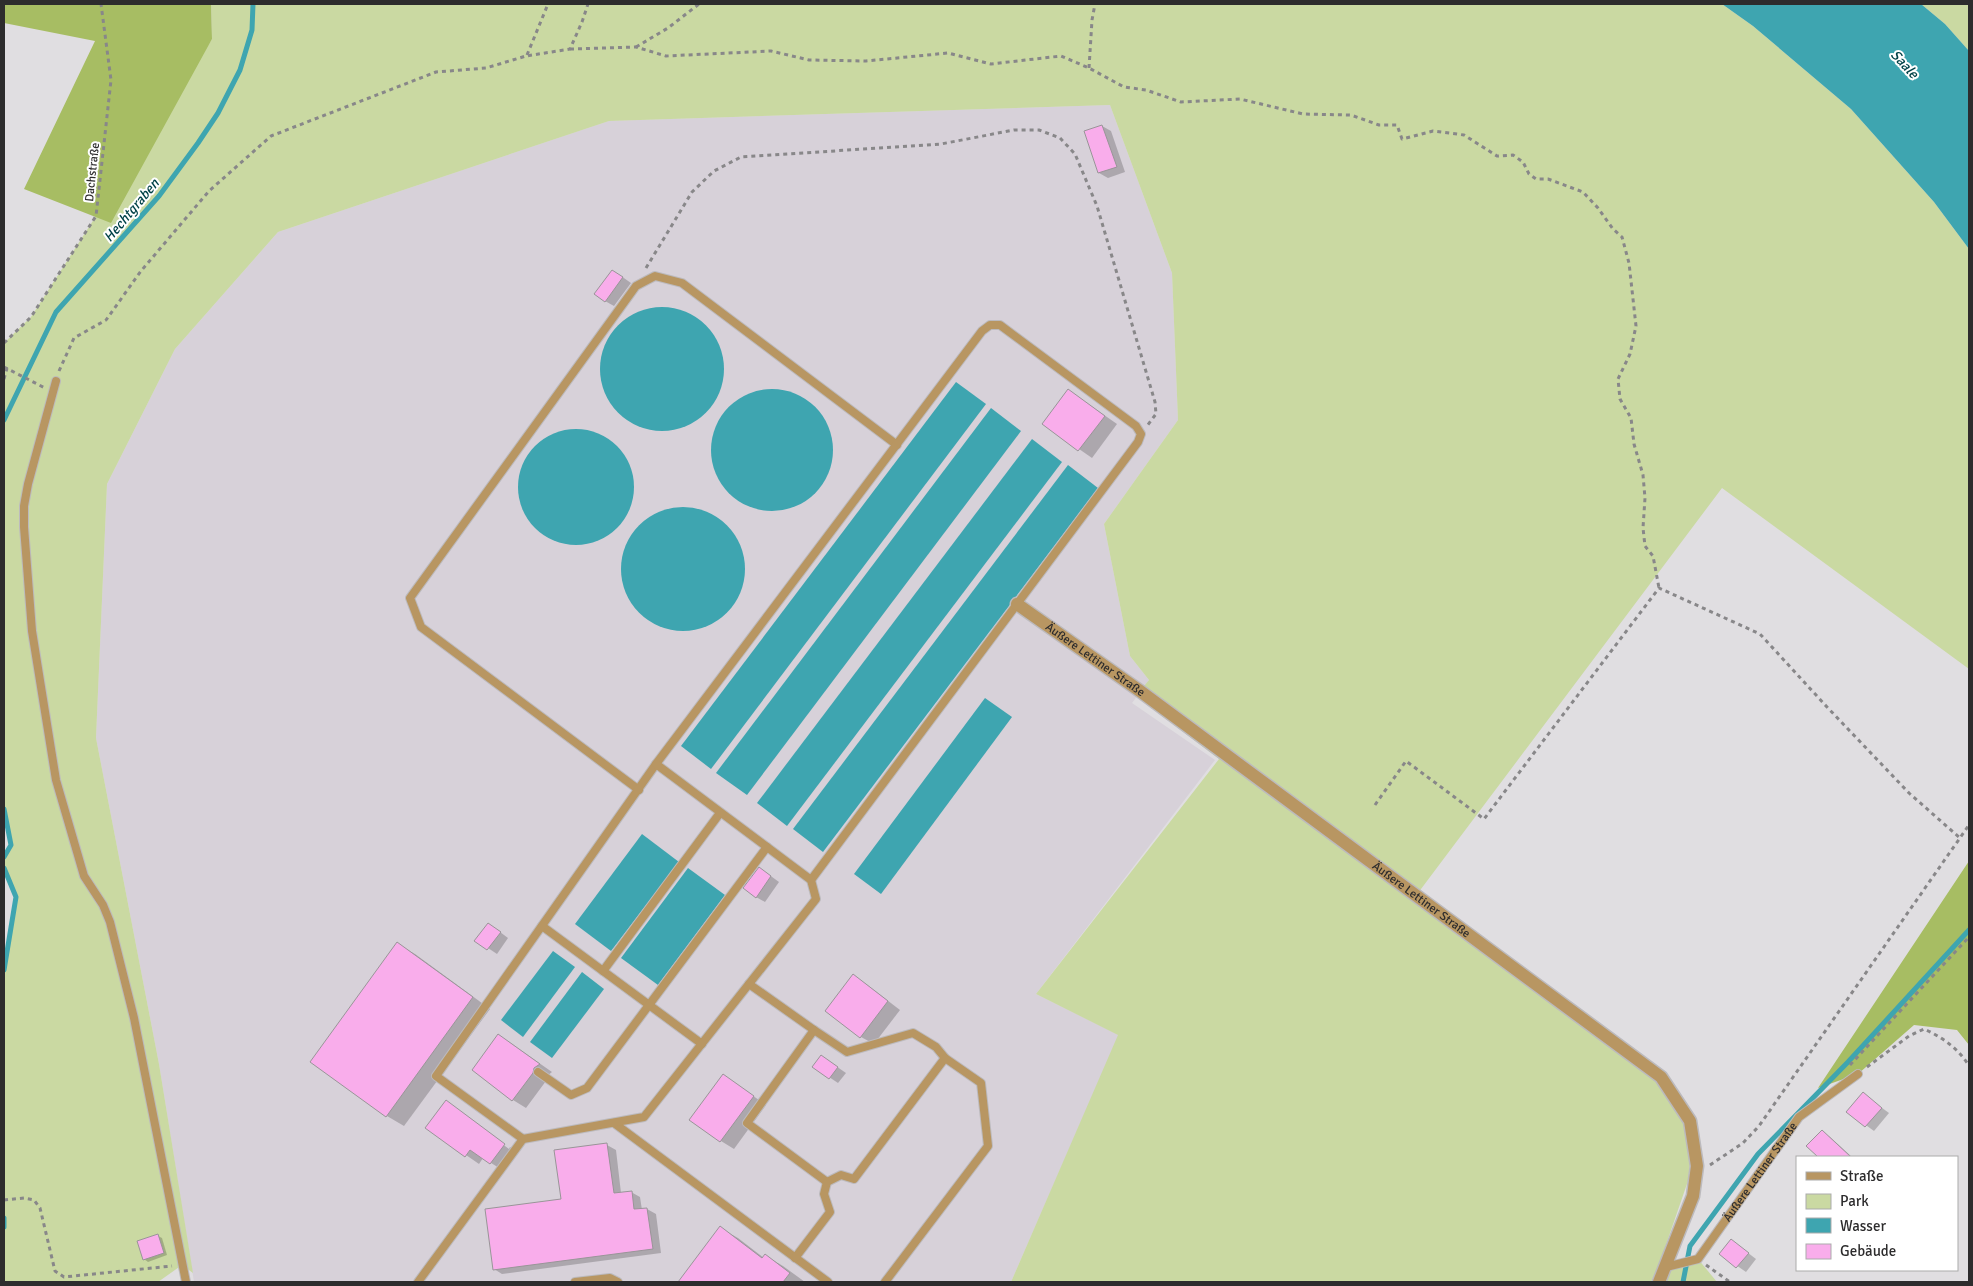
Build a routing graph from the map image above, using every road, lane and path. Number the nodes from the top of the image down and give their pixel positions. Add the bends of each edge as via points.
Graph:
1 (101, 4) edge
2 (548, 4) edge
3 (588, 4) edge
4 (699, 4) edge
5 (1095, 4) edge
6 (636, 47) junction
7 (570, 49) junction
8 (526, 56) junction
9 (1089, 68) junction
10 (636, 286) junction
11 (4, 342) edge
12 (5, 368) edge
13 (4, 379) edge
14 (56, 381) joint
15 (40, 385) dead end
16 (1141, 434) junction
17 (897, 445) junction
18 (1659, 588) junction
19 (1017, 604) junction
20 (656, 764) junction
21 (639, 790) junction
22 (1375, 806) dead end
23 (720, 813) junction
24 (1969, 826) edge
25 (1960, 838) junction
26 (767, 847) junction
27 (811, 880) junction
28 (542, 926) junction
29 (1969, 937) edge
30 (603, 971) junction
31 (749, 984) junction
32 (649, 1005) junction
33 (814, 1030) junction
34 (702, 1044) junction
35 (945, 1058) junction
36 (1849, 1066) dead end
37 (1969, 1066) edge
38 (538, 1072) dead end
39 (1858, 1074) joint
40 (614, 1123) junction
41 (523, 1139) junction
42 (1697, 1166) junction
43 (827, 1182) junction
44 (4, 1200) edge
45 (795, 1258) junction
46 (1698, 1258) junction
47 (182, 1265) junction
48 (1666, 1267) junction
49 (186, 1282) edge
50 (418, 1282) edge
51 (575, 1282) edge
52 (618, 1282) edge
53 (828, 1282) edge
54 (885, 1282) edge
55 (1658, 1282) edge
56 (1730, 1282) edge

1 - 11 path, Dachstraße via 110,80 96,216 31,317
2 - 8 path
3 - 7 path
4 - 6 path
5 - 9 path
6 - 7 path
6 - 9 path via 666,56 771,51 809,60 866,61 948,53 991,64 1061,56
7 - 8 path
8 - 14 path via 486,68 436,72 272,136 209,192 141,271 106,320 74,338
9 - 18 path via 1124,87 1146,90 1181,102 1240,99 1303,114 1351,116 1380,126 1397,125 1402,139 1433,131 1464,135 1497,156 1513,155 1523,162 1536,180 1548,179 1582,192 1622,237 1629,263 1636,326 1630,354 1618,379 1620,399 1631,418 1643,475 1645,546 1653,556
10 - 16 path via 692,192 714,171 741,157 941,144 1014,130 1039,130 1060,138 1075,154 1097,206 1156,402 1156,414
10 - 17 lane via 655,276 682,284
10 - 21 lane via 410,598 421,627
12 - 13 path
12 - 15 path
14 - 47 lane via 24,506 32,631 56,780 84,876 103,905 112,932 134,1018
16 - 17 lane via 1136,426 1000,325 990,325 982,331
16 - 19 lane
17 - 20 lane
18 - 22 path via 1484,819 1406,761
18 - 25 path via 1760,634 1909,793
19 - 27 lane
19 - 42 street, Äußere Lettiner Straße via 1140,691 1661,1077 1690,1121
20 - 21 lane
20 - 23 lane
21 - 28 lane
23 - 26 lane
23 - 30 lane
24 - 25 path
25 - 42 path via 1759,1126 1743,1143 1712,1164
26 - 27 lane
26 - 32 lane
27 - 31 lane via 816,899
28 - 30 lane
28 - 41 lane via 436,1076
29 - 36 path
30 - 32 lane
31 - 33 lane
31 - 34 lane
32 - 34 lane
32 - 38 lane via 587,1088 571,1095
33 - 35 lane via 847,1052 913,1033 936,1047
33 - 43 lane via 747,1123
34 - 40 lane via 644,1117
35 - 43 lane via 854,1179 841,1175
35 - 54 lane via 981,1083 988,1146
37 - 39 path via 1961,1054 1924,1029 1909,1036
39 - 46 lane, Äußere Lettiner Straße via 1799,1117
40 - 41 lane
40 - 45 lane
41 - 50 lane
42 - 48 street, Äußere Lettiner Straße via 1693,1196
43 - 45 lane via 824,1194 830,1212
44 - 47 path via 34,1200 40,1208 55,1271 64,1277
45 - 53 lane
46 - 48 lane
46 - 56 path
47 - 49 lane
48 - 55 street, Äußere Lettiner Straße
51 - 52 lane via 610,1278

